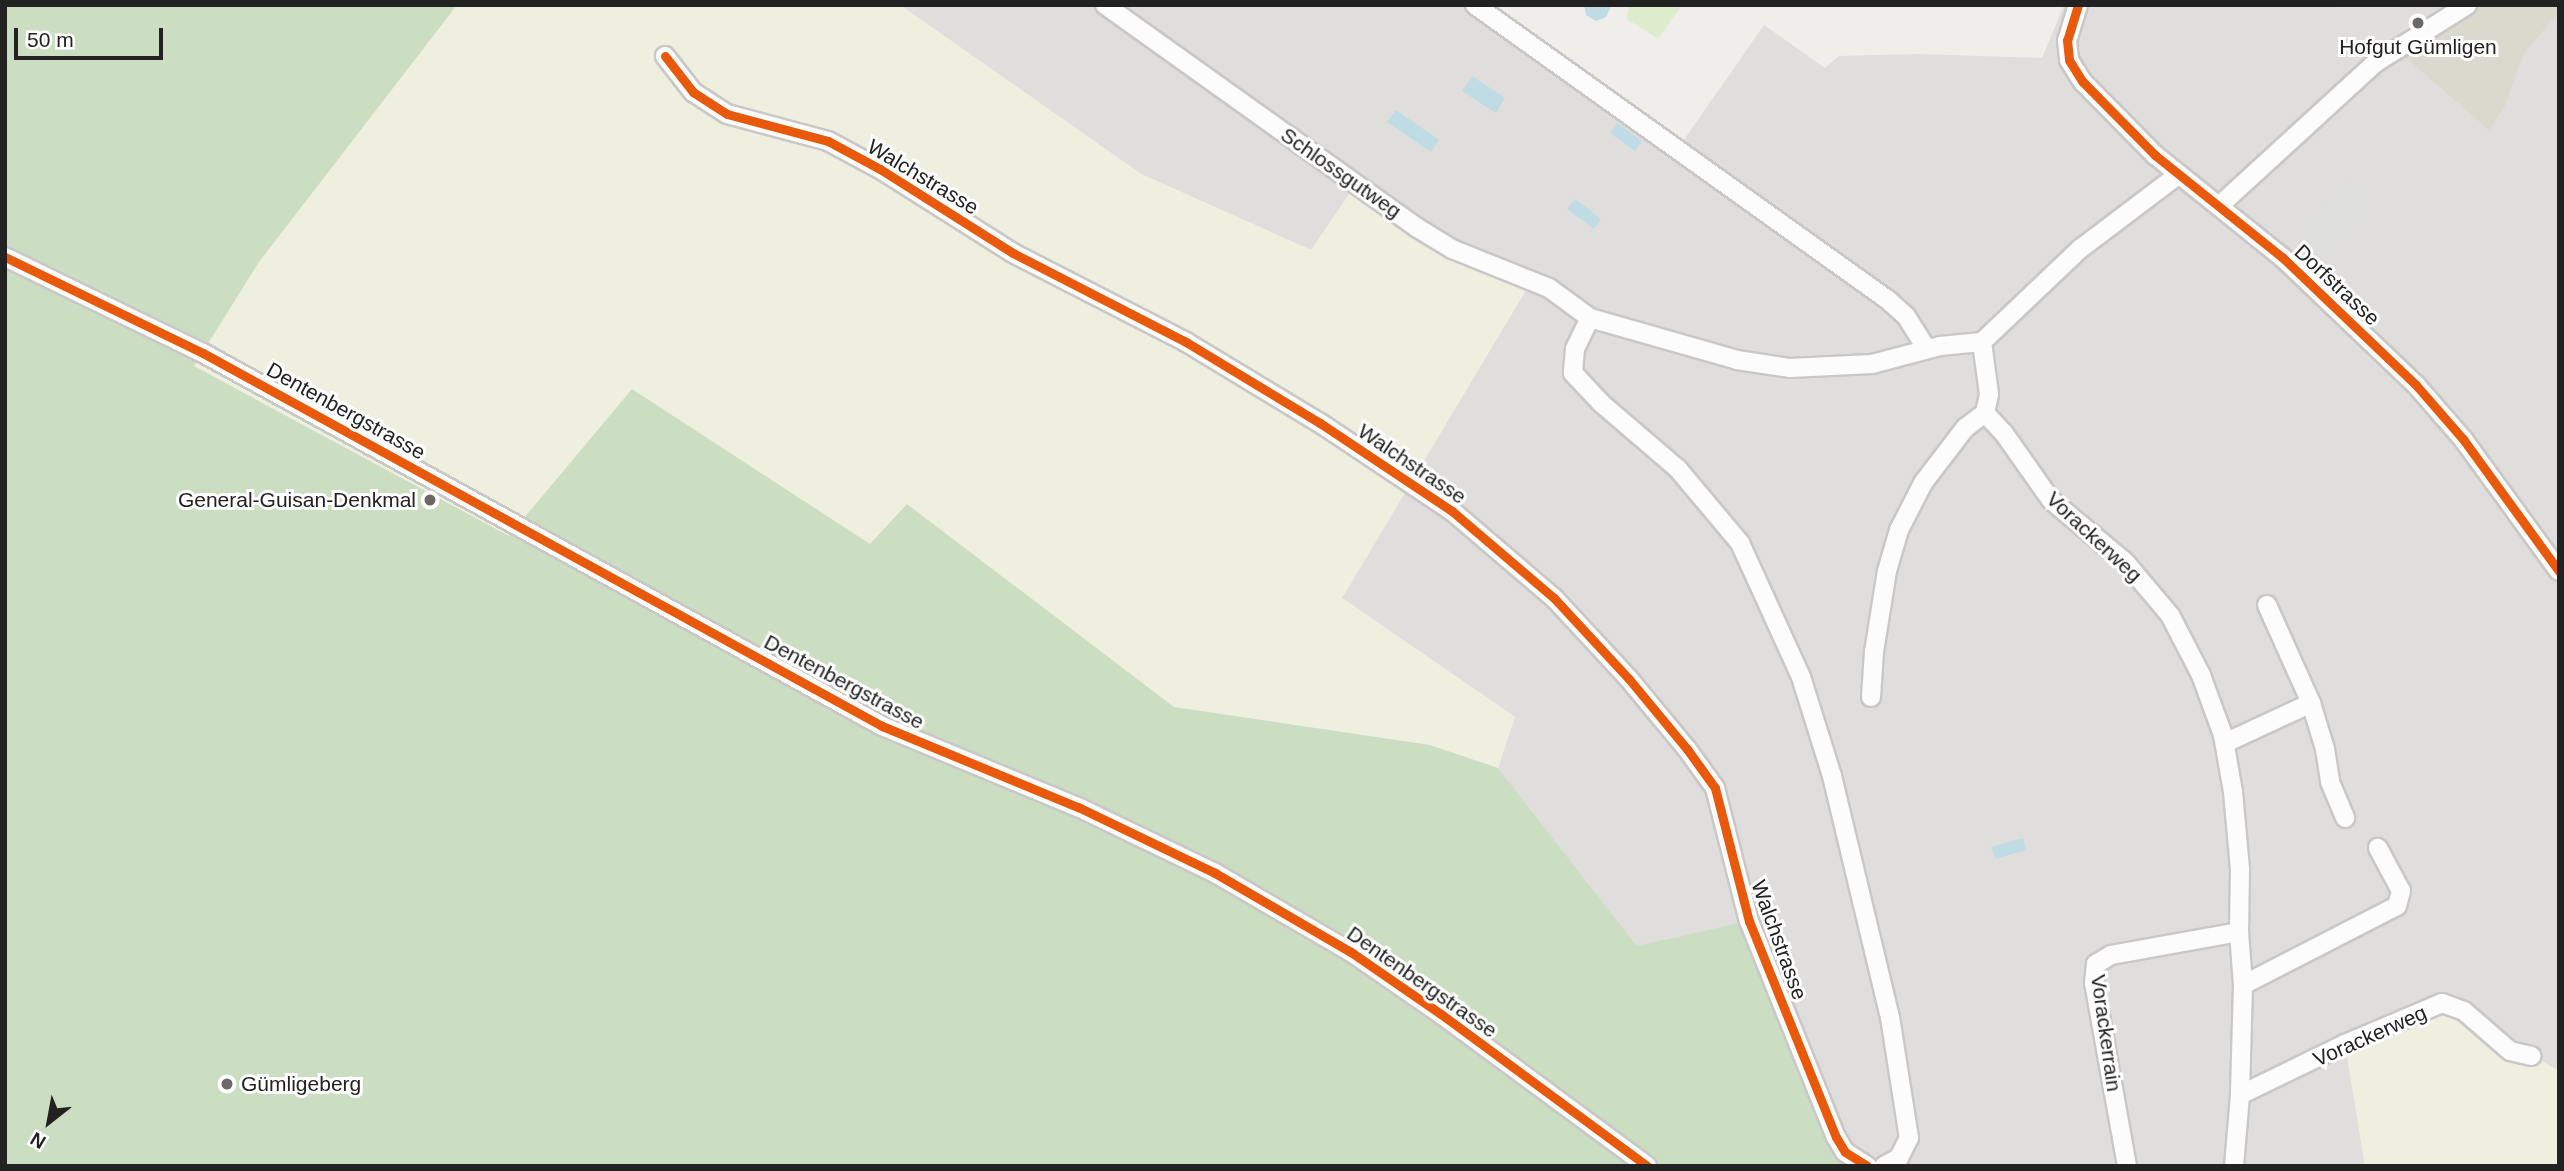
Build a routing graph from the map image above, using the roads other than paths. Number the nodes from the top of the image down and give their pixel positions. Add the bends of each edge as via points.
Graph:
1 (1105, 5) edge
2 (1475, 5) edge
3 (2078, 5) edge
4 (2467, 5) edge
5 (665, 56) dead end
6 (2179, 174) junction
7 (2219, 206) junction
8 (5, 257) edge
9 (1590, 318) junction
10 (1982, 342) junction
11 (1927, 349) junction
12 (1985, 414) junction
13 (2559, 571) edge
14 (2267, 605) dead end
15 (1871, 697) dead end
16 (2311, 703) junction
17 (2225, 743) junction
18 (2345, 818) dead end
19 (2378, 848) dead end
20 (2239, 932) junction
21 (2243, 985) junction
22 (2531, 1056) dead end
23 (2240, 1095) junction
24 (1647, 1166) edge
25 (1867, 1166) edge
26 (1884, 1166) edge
27 (2127, 1166) edge
28 (2234, 1166) edge

1 - 9 street, Schlossgutweg via 1428,234 1460,253 1549,288
2 - 11 street via 1888,300 1906,316
3 - 6 street, Dorfstrasse via 2067,40 2069,60 2083,82
4 - 7 street via 2375,63
5 - 25 street, Walchstrasse via 693,92 727,114 828,141 1013,253 1186,342 1320,423 1452,511 1555,598 1629,679 1715,788 1749,921 1836,1137 1845,1152
6 - 7 street, Dorfstrasse
6 - 10 street via 2080,249
7 - 13 street, Dorfstrasse via 2283,257 2416,385 2463,439
8 - 24 street, Dentenbergstrasse via 203,353 882,726 1078,807 1215,873 1351,952
9 - 11 street via 1737,360 1790,368 1872,364
9 - 26 street via 1575,349 1573,373 1678,469 1740,543 1801,677 1832,776 1894,1042 1909,1138 1899,1158
10 - 11 street
10 - 12 street via 1989,394
12 - 15 street via 1965,428 1923,484 1899,530 1887,572
12 - 17 street, Vorackerweg via 2051,500 2126,563 2165,607 2201,675
14 - 16 street
16 - 17 street
16 - 18 street via 2330,782
17 - 20 street, Vorackerweg via 2240,869
19 - 21 street via 2400,891 2397,906
20 - 21 street, Vorackerweg
20 - 27 street, Vorackerrain via 2111,955 2096,964 2094,983
21 - 23 street, Vorackerweg
22 - 23 street, Vorackerweg via 2510,1051 2464,1012 2442,1003
23 - 28 street, Vorackerweg

